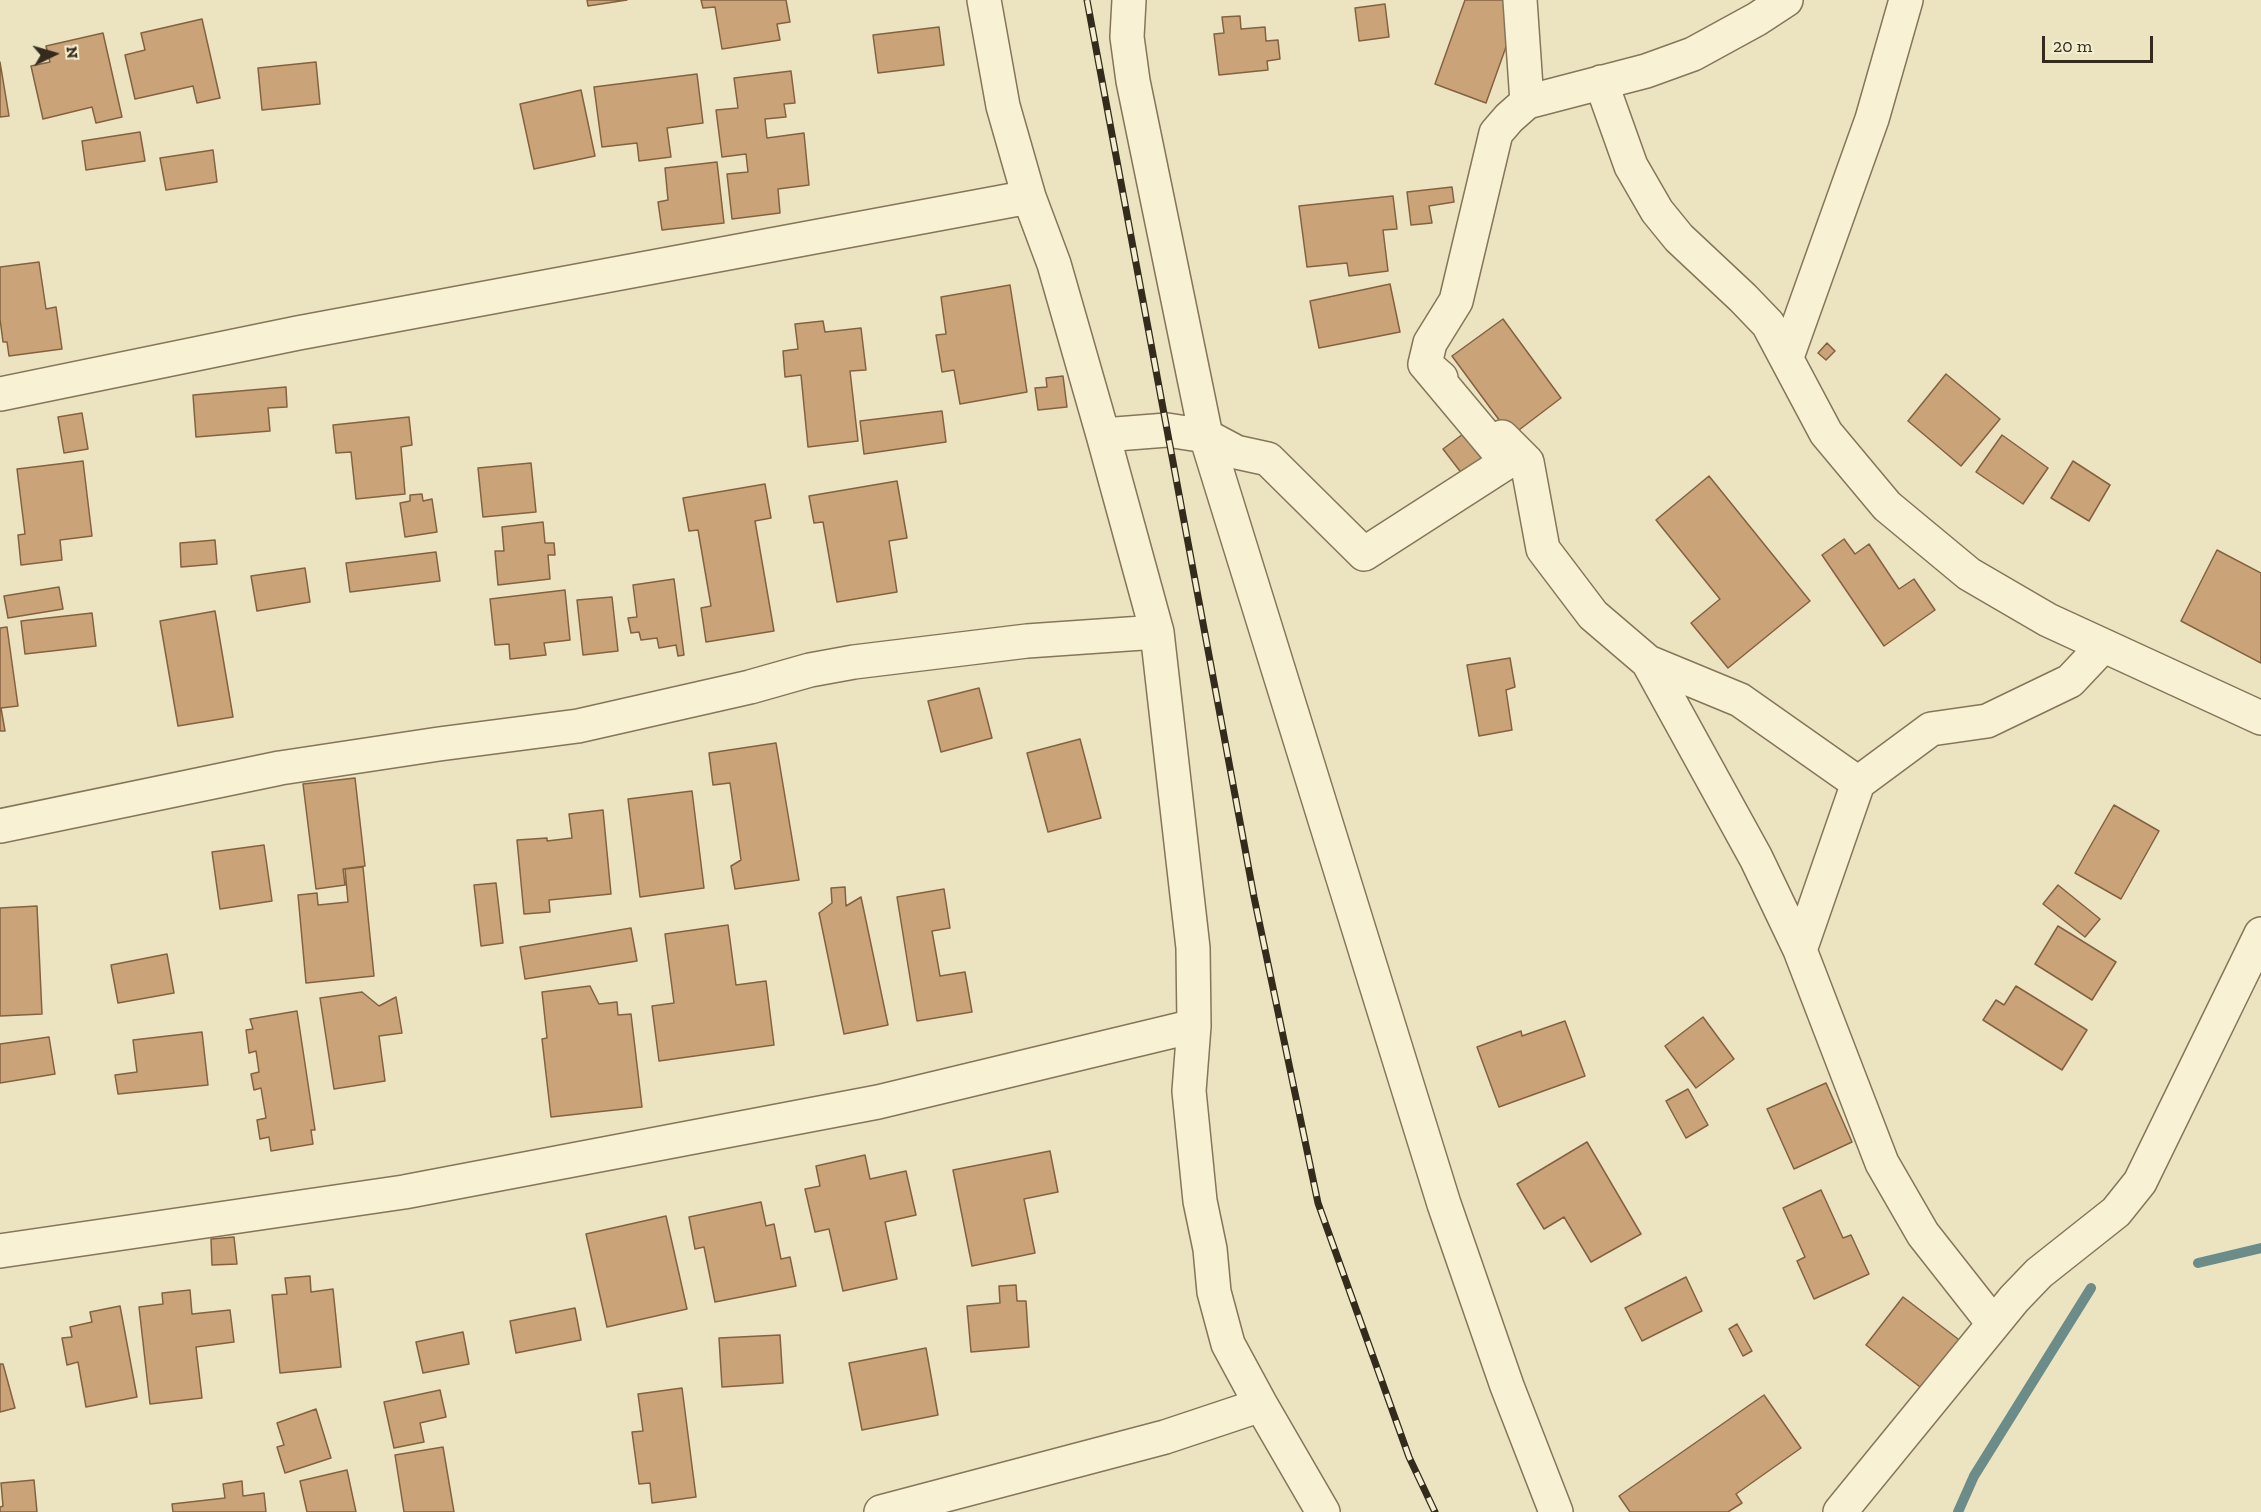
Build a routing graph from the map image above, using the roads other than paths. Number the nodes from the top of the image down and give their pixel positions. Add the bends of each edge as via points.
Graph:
1 (984, 0) edge
2 (1129, 0) edge
3 (1520, 0) edge
4 (1786, 0) edge
5 (1906, 0) edge
6 (1601, 82) junction
7 (1527, 102) junction
8 (1029, 197) junction
9 (1787, 357) junction
10 (1425, 364) junction
11 (0, 394) edge
12 (1103, 435) junction
13 (1206, 436) junction
14 (1157, 632) junction
15 (2103, 646) junction
16 (1648, 662) junction
17 (2261, 718) edge
18 (1858, 783) junction
19 (0, 826) edge
20 (2261, 934) edge
21 (1800, 950) junction
22 (1194, 1026) junction
23 (0, 1251) edge
24 (1993, 1323) junction
25 (1261, 1405) junction
26 (881, 1512) edge
27 (1323, 1512) edge
28 (1556, 1512) edge
29 (1840, 1512) edge

1 - 8 street via 1003,106
2 - 13 street via 1127,37 1132,81
3 - 7 street
4 - 6 street via 1693,54
5 - 9 street via 1872,118
6 - 7 street
6 - 9 street via 1630,166 1657,211 1679,238 1768,324
7 - 10 street via 1496,133 1456,301 1430,343
8 - 11 street via 298,333
8 - 12 street via 1054,264
9 - 15 street via 1826,433 1887,506 1969,574 2048,620
10 - 13 street via 1507,462 1364,554 1269,459 1236,452
10 - 16 street via 1527,462 1543,549 1593,615
12 - 13 street via 1167,430
12 - 14 street
13 - 28 street via 1444,1204
14 - 19 street via 1027,640 854,662 578,726 280,768
14 - 22 street via 1193,948
15 - 17 street
15 - 18 street via 2070,681 1987,721 1931,729
16 - 18 street via 1740,700
16 - 21 street via 1756,858
18 - 21 street
20 - 24 street via 2140,1182 2116,1212 2039,1273
21 - 24 street via 1882,1163 1923,1234
22 - 23 street via 878,1102 404,1192
22 - 25 street via 1189,1091 1214,1292 1228,1344
24 - 29 street
25 - 26 street via 1165,1437
25 - 27 street

